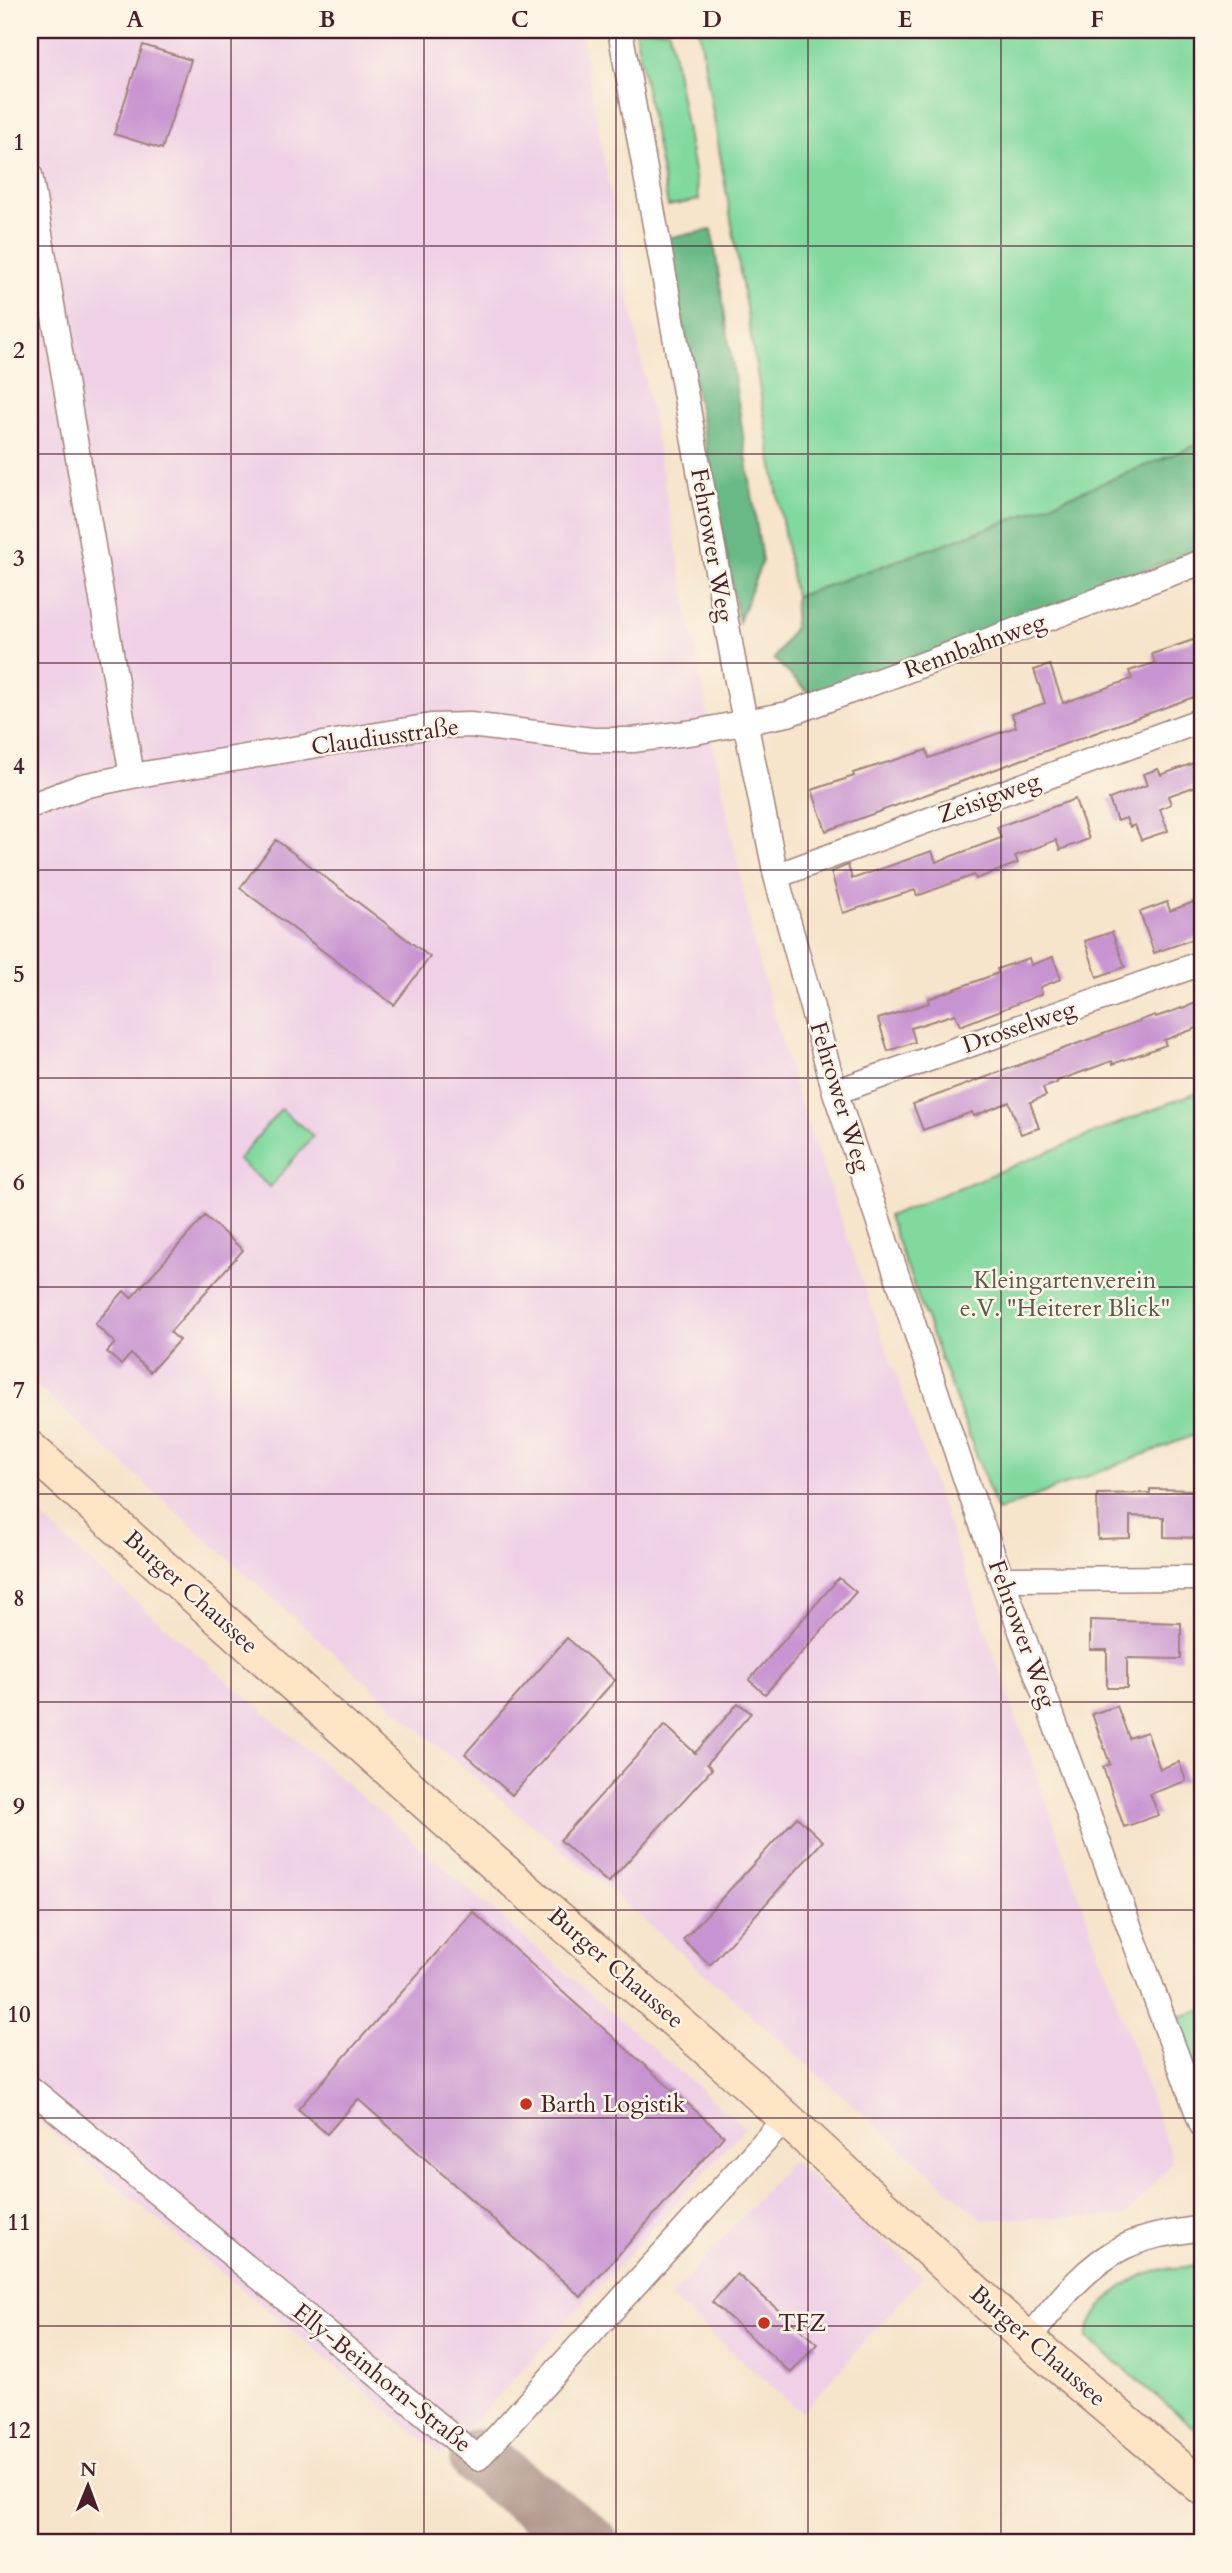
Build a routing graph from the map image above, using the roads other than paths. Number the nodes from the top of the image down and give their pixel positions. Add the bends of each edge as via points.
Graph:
1 (620, 30) edge
2 (30, 175) edge
3 (1202, 562) edge
4 (1202, 720) edge
5 (746, 722) junction
6 (132, 776) junction
7 (30, 806) edge
8 (776, 876) junction
9 (1202, 963) edge
10 (835, 1092) junction
11 (30, 1449) edge
12 (1202, 1578) edge
13 (1002, 1579) junction
14 (30, 2088) edge
15 (785, 2119) junction
16 (1202, 2125) edge
17 (1202, 2228) edge
18 (1028, 2340) junction
19 (1202, 2487) edge

1 - 5 street, Fehrower Weg
2 - 6 street
3 - 5 street, Rennbahnweg via 788,714
4 - 8 street, Zeisigweg
5 - 6 street, Claudiusstraße via 633,740 431,726
5 - 8 street, Fehrower Weg
6 - 7 street, Claudiusstraße via 83,786
8 - 10 street, Fehrower Weg
9 - 10 street, Drosselweg
10 - 13 street, Fehrower Weg
11 - 15 main road, Burger Chaussee
12 - 13 street
13 - 16 street, Fehrower Weg
14 - 15 street, Elly-Beinhorn-Straße via 478,2458
15 - 18 main road, Burger Chaussee
17 - 18 street via 1156,2236 1098,2262
18 - 19 main road, Burger Chaussee

